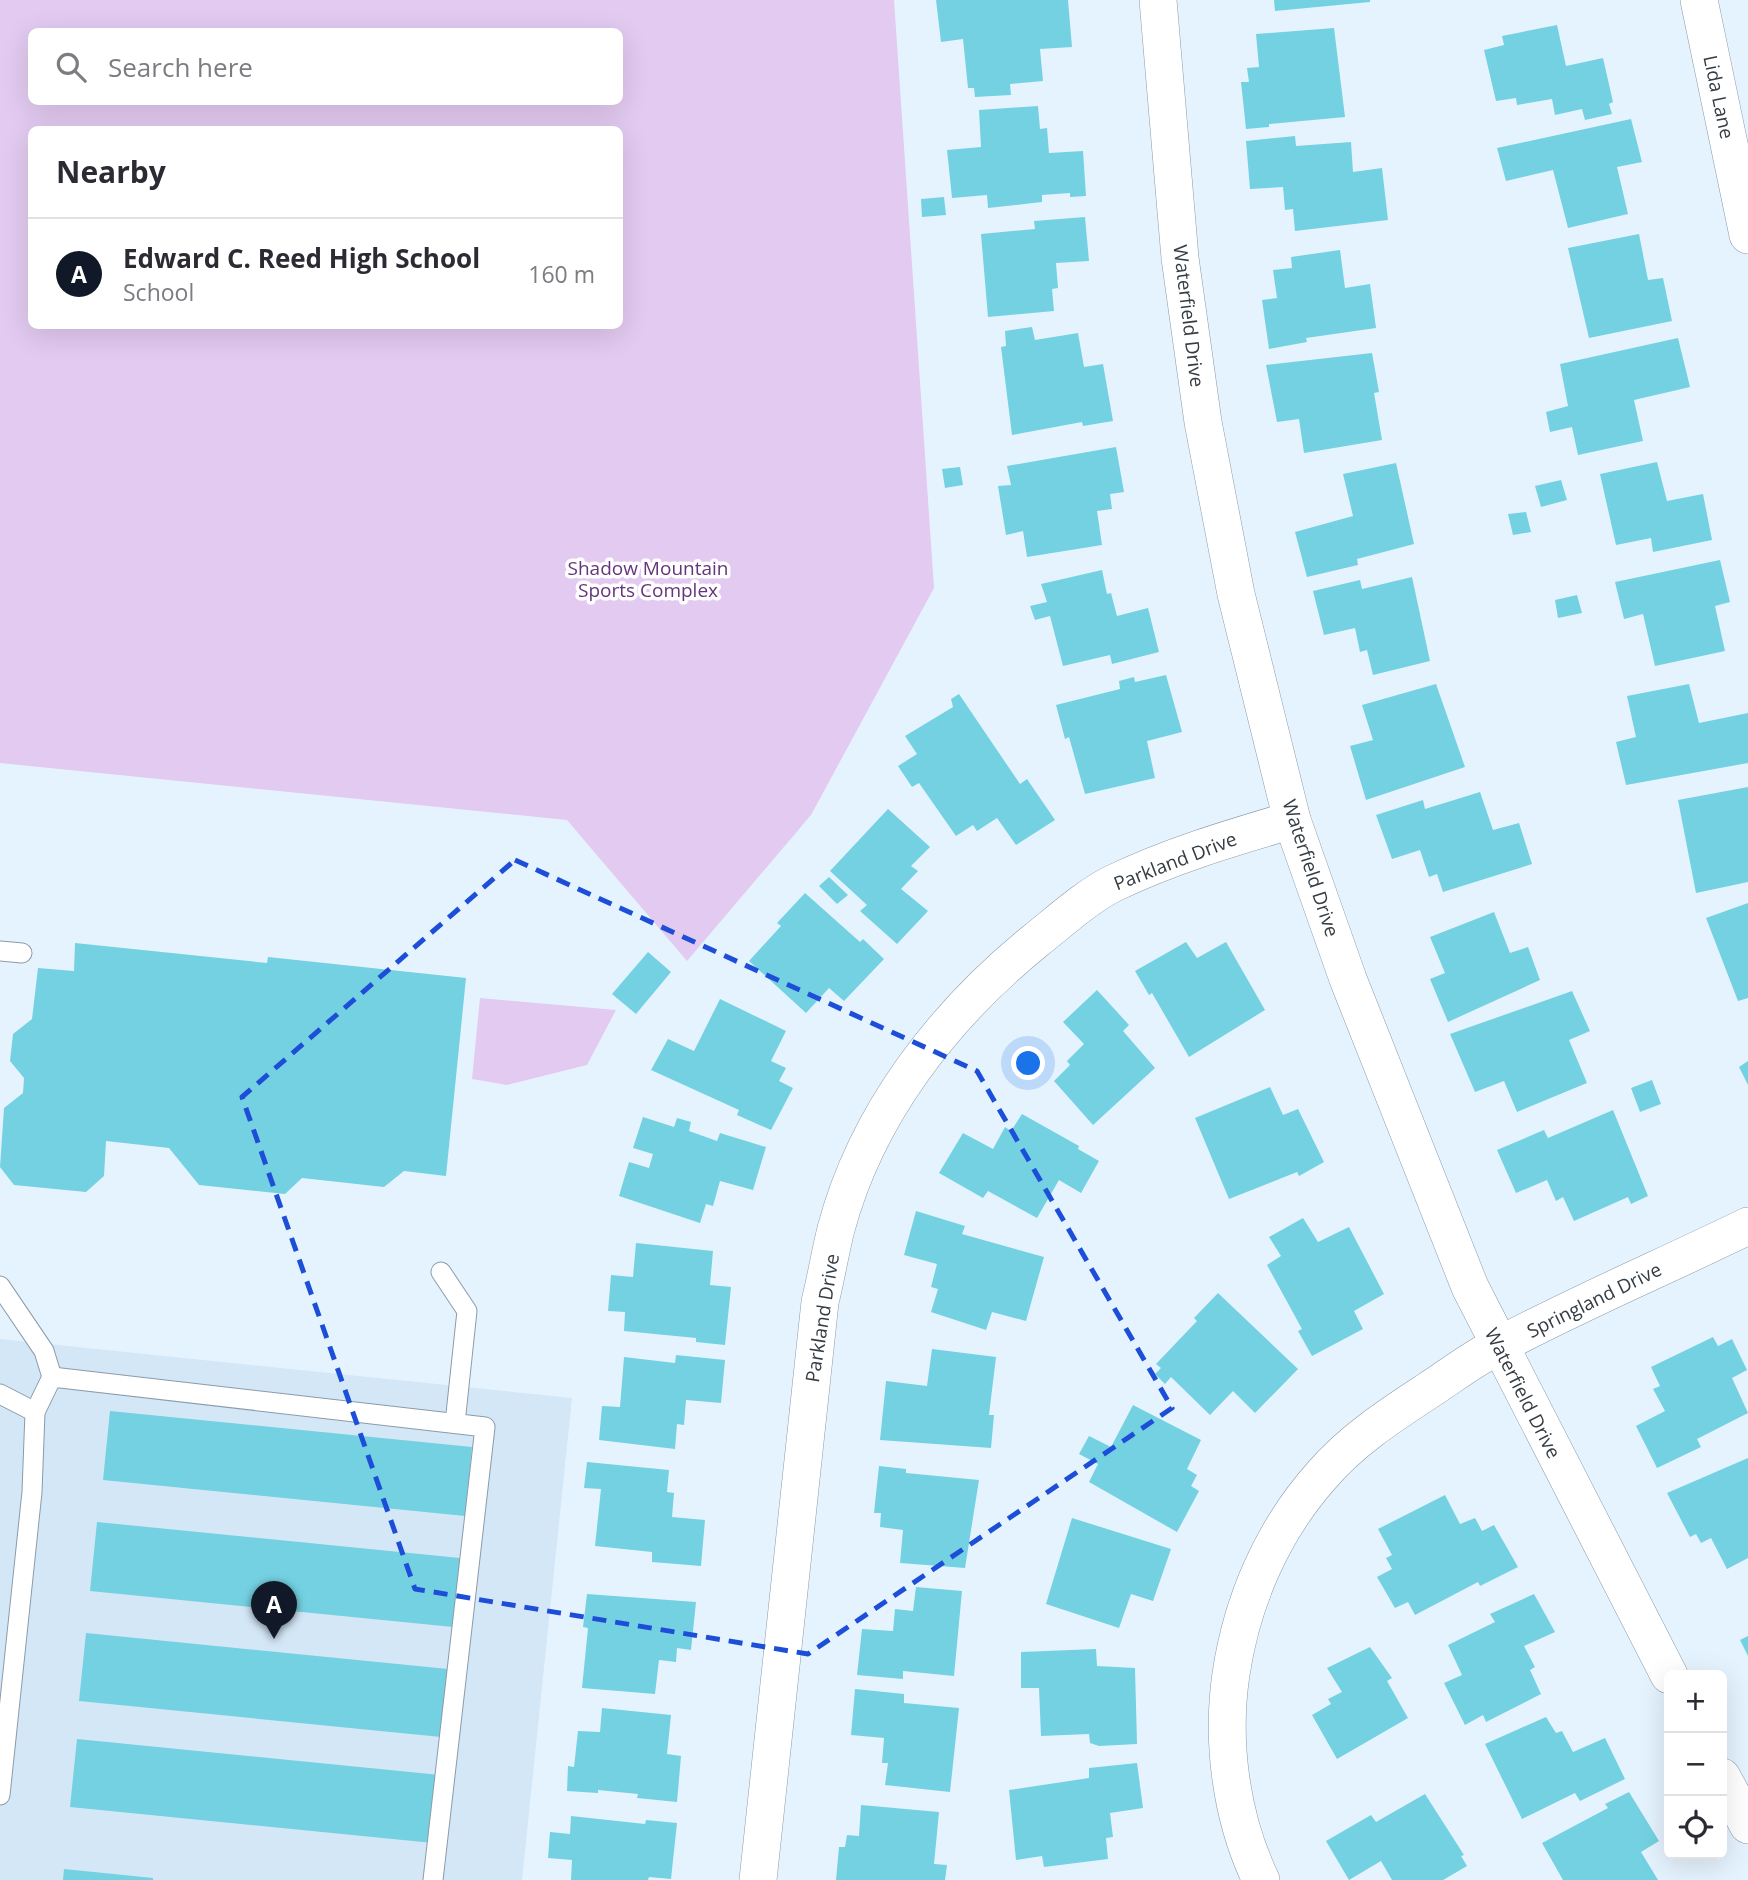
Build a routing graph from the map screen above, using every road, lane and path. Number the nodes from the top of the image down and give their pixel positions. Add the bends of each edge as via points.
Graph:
1 (1158, 0) edge
2 (1699, 0) edge
3 (1748, 234) edge
4 (1292, 820) junction
5 (0, 951) edge
6 (22, 953) dead end
7 (1748, 1226) edge
8 (441, 1272) dead end
9 (0, 1286) edge
10 (1498, 1346) junction
11 (52, 1377) junction
12 (0, 1394) edge
13 (35, 1412) junction
14 (455, 1423) junction
15 (1666, 1670) edge
16 (1727, 1786) edge
17 (0, 1795) edge
18 (1748, 1825) edge
19 (433, 1880) edge
20 (758, 1880) edge
21 (1262, 1880) edge

1 - 4 street, Waterfield Drive via 1180,258 1203,422 1236,594
2 - 3 street, Lida Lane
4 - 10 street, Waterfield Drive via 1348,979 1470,1287
4 - 20 street, Parkland Drive via 1141,871 1109,886 1051,928 992,976 939,1033 896,1094 862,1159 837,1227 820,1302
5 - 6 lane
7 - 10 street, Springland Drive
8 - 14 lane via 467,1311
9 - 11 lane via 44,1351
10 - 15 street, Waterfield Drive
10 - 21 street, Springland Drive via 1368,1431 1322,1475 1283,1525 1257,1577 1237,1637 1228,1696 1228,1755 1238,1814
11 - 13 lane
11 - 14 lane
12 - 13 lane
13 - 17 lane via 32,1492
14 - 19 lane via 485,1427
16 - 18 street

